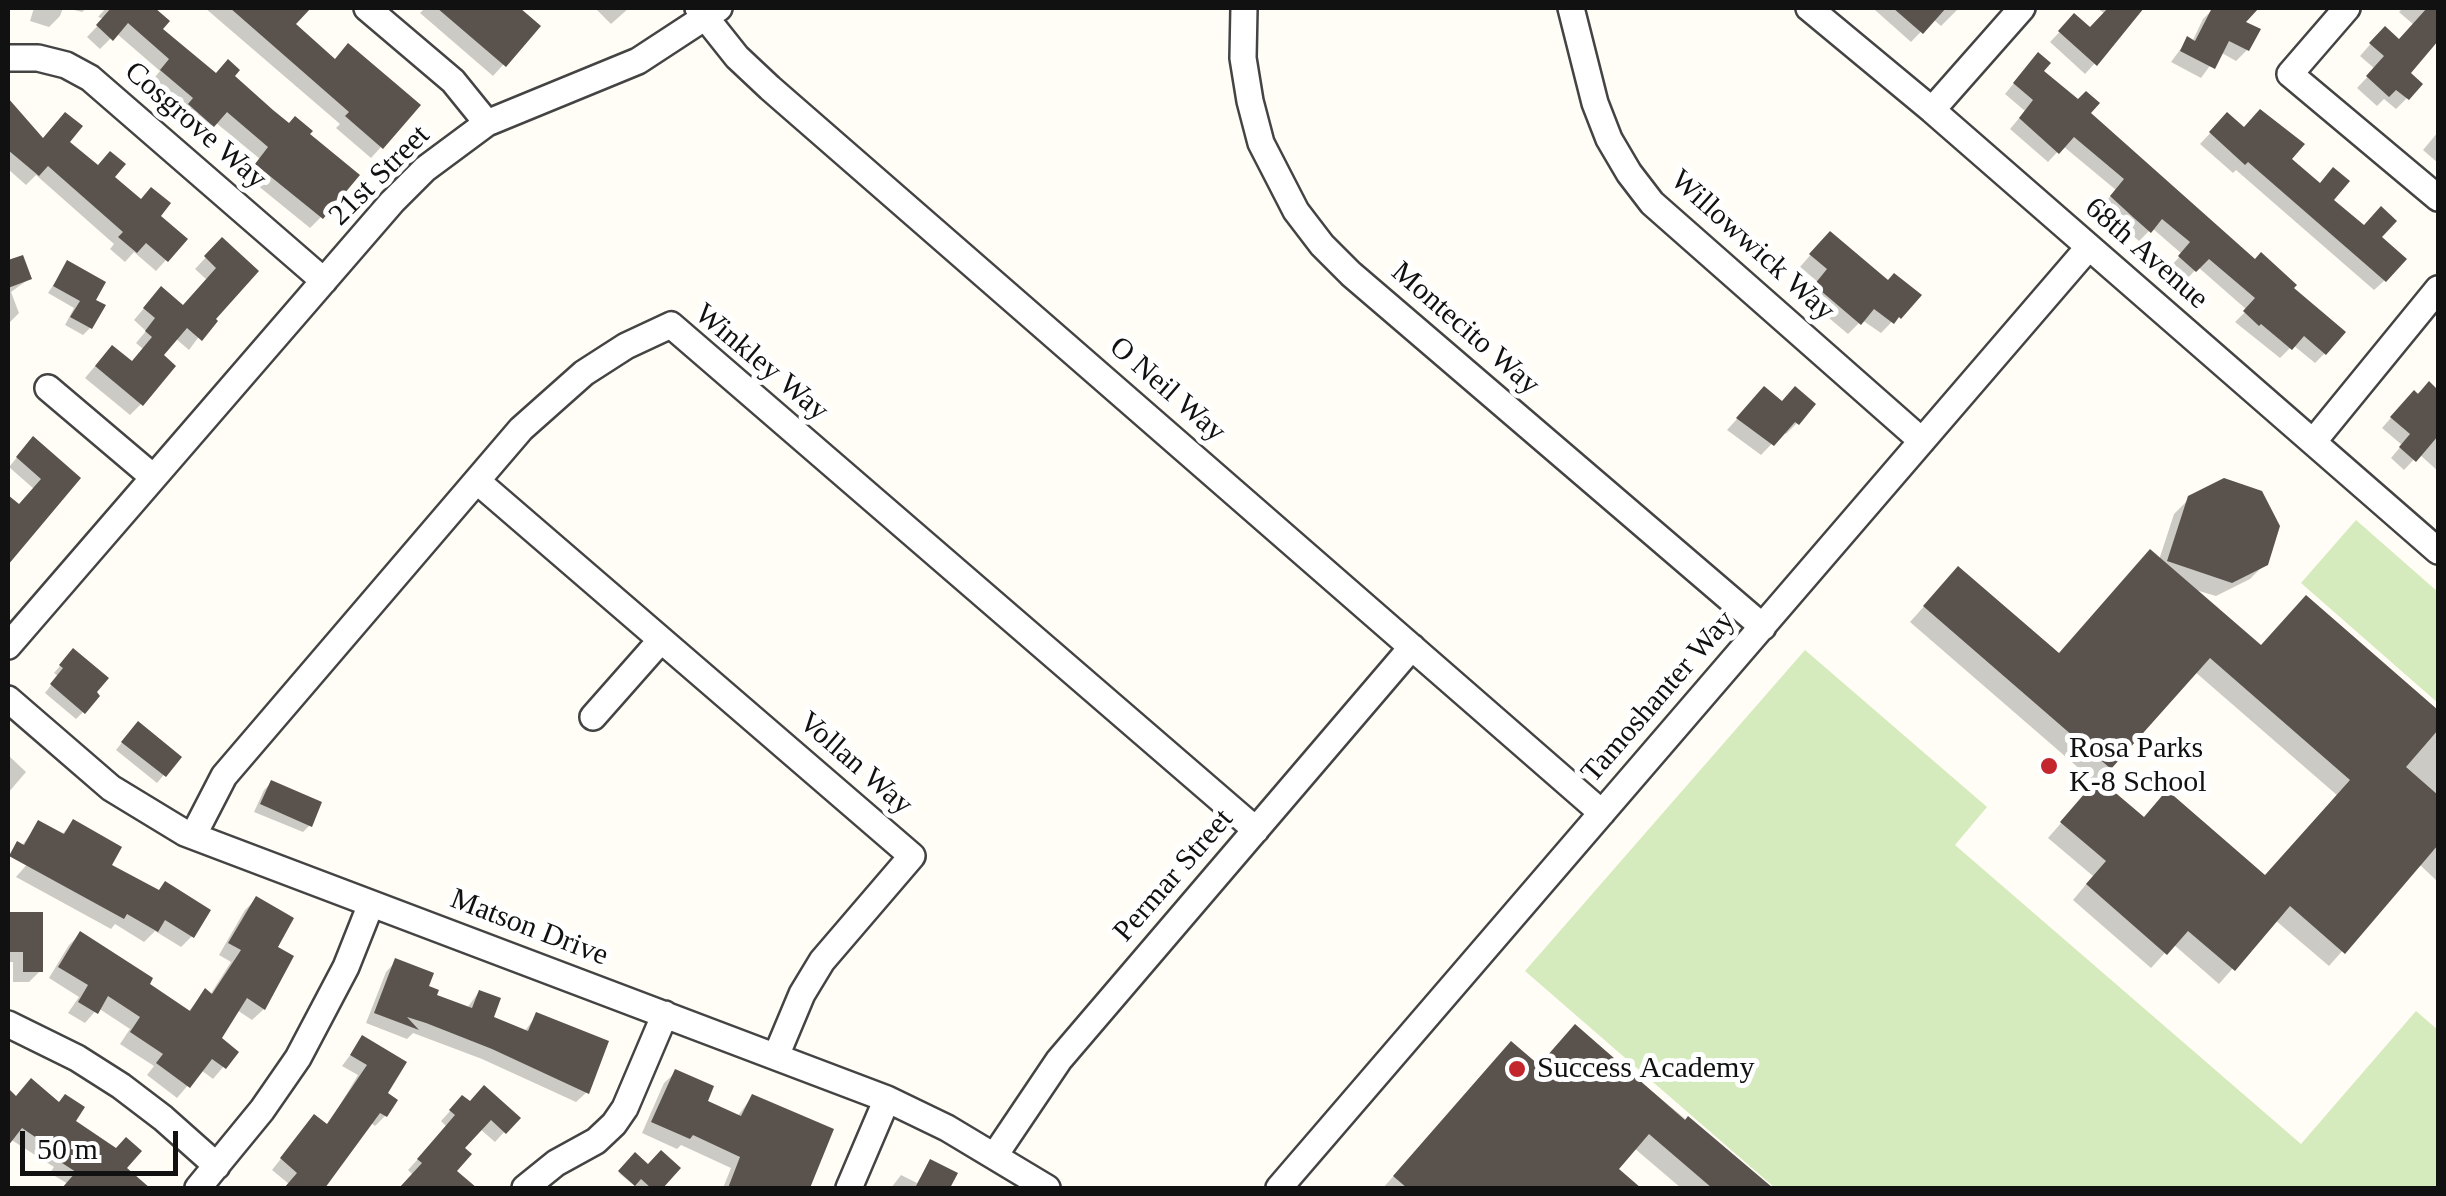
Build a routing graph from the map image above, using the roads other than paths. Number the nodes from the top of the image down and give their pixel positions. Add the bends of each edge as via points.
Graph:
1 (367, 8) edge
2 (1244, 8) edge
3 (1571, 8) edge
4 (1809, 8) edge
5 (2022, 8) edge
6 (2347, 8) edge
7 (708, 11) edge
8 (8, 58) edge
9 (1932, 110) junction
10 (487, 123) junction
11 (2438, 198) edge
12 (2088, 248) junction
13 (324, 281) junction
14 (2438, 289) edge
15 (48, 388) dead end
16 (1922, 441) junction
17 (2313, 442) junction
18 (153, 477) junction
19 (476, 480) junction
20 (2438, 550) edge
21 (1762, 626) junction
22 (661, 640) junction
23 (8, 646) edge
24 (1412, 648) junction
25 (8, 698) edge
26 (593, 718) dead end
27 (1602, 813) junction
28 (1256, 830) junction
29 (193, 836) junction
30 (371, 904) junction
31 (665, 1014) junction
32 (8, 1024) edge
33 (776, 1056) junction
34 (887, 1099) junction
35 (995, 1155) junction
36 (217, 1166) junction
37 (198, 1188) edge
38 (526, 1188) edge
39 (849, 1188) edge
40 (1046, 1188) edge
41 (1279, 1188) edge

1 - 10 street via 453,81
2 - 21 street, Montecito Way via 1244,58 1261,143 1279,183 1322,245
3 - 16 street, Willowwick Way via 1595,103 1628,172 1652,203
4 - 9 street, 68th Avenue
5 - 9 street
6 - 11 street via 2290,74
7 - 10 street, 21st Street via 638,61
7 - 24 street, O Neil Way via 737,58 770,88
8 - 13 street, Cosgrove Way via 38,58 90,78
9 - 12 street, 68th Avenue
10 - 13 street, 21st Street via 425,169
12 - 16 street, Tamoshanter Way
12 - 17 street, 68th Avenue
13 - 18 street, 21st Street
14 - 17 street
15 - 18 street
16 - 21 street, Tamoshanter Way
17 - 20 street, 68th Avenue
18 - 23 street, 21st Street
19 - 22 street, Vollan Way
19 - 28 street, Winkley Way via 584,373 671,325
19 - 29 street, Winkley Way via 224,776
21 - 27 street, Tamoshanter Way
22 - 26 street
22 - 33 street, Vollan Way via 912,856 822,961
24 - 27 street, O Neil Way
24 - 28 street, Permar Street
25 - 29 street, Matson Drive via 111,788
27 - 41 street, Tamoshanter Way
28 - 35 street, Permar Street via 1059,1060
29 - 30 street, Matson Drive
30 - 31 street, Matson Drive
30 - 36 street via 298,1058
31 - 33 street, Matson Drive
31 - 38 street via 614,1124
32 - 36 street via 121,1086
33 - 34 street, Matson Drive
34 - 35 street, Matson Drive
34 - 39 street
35 - 40 street, Matson Drive
36 - 37 street

